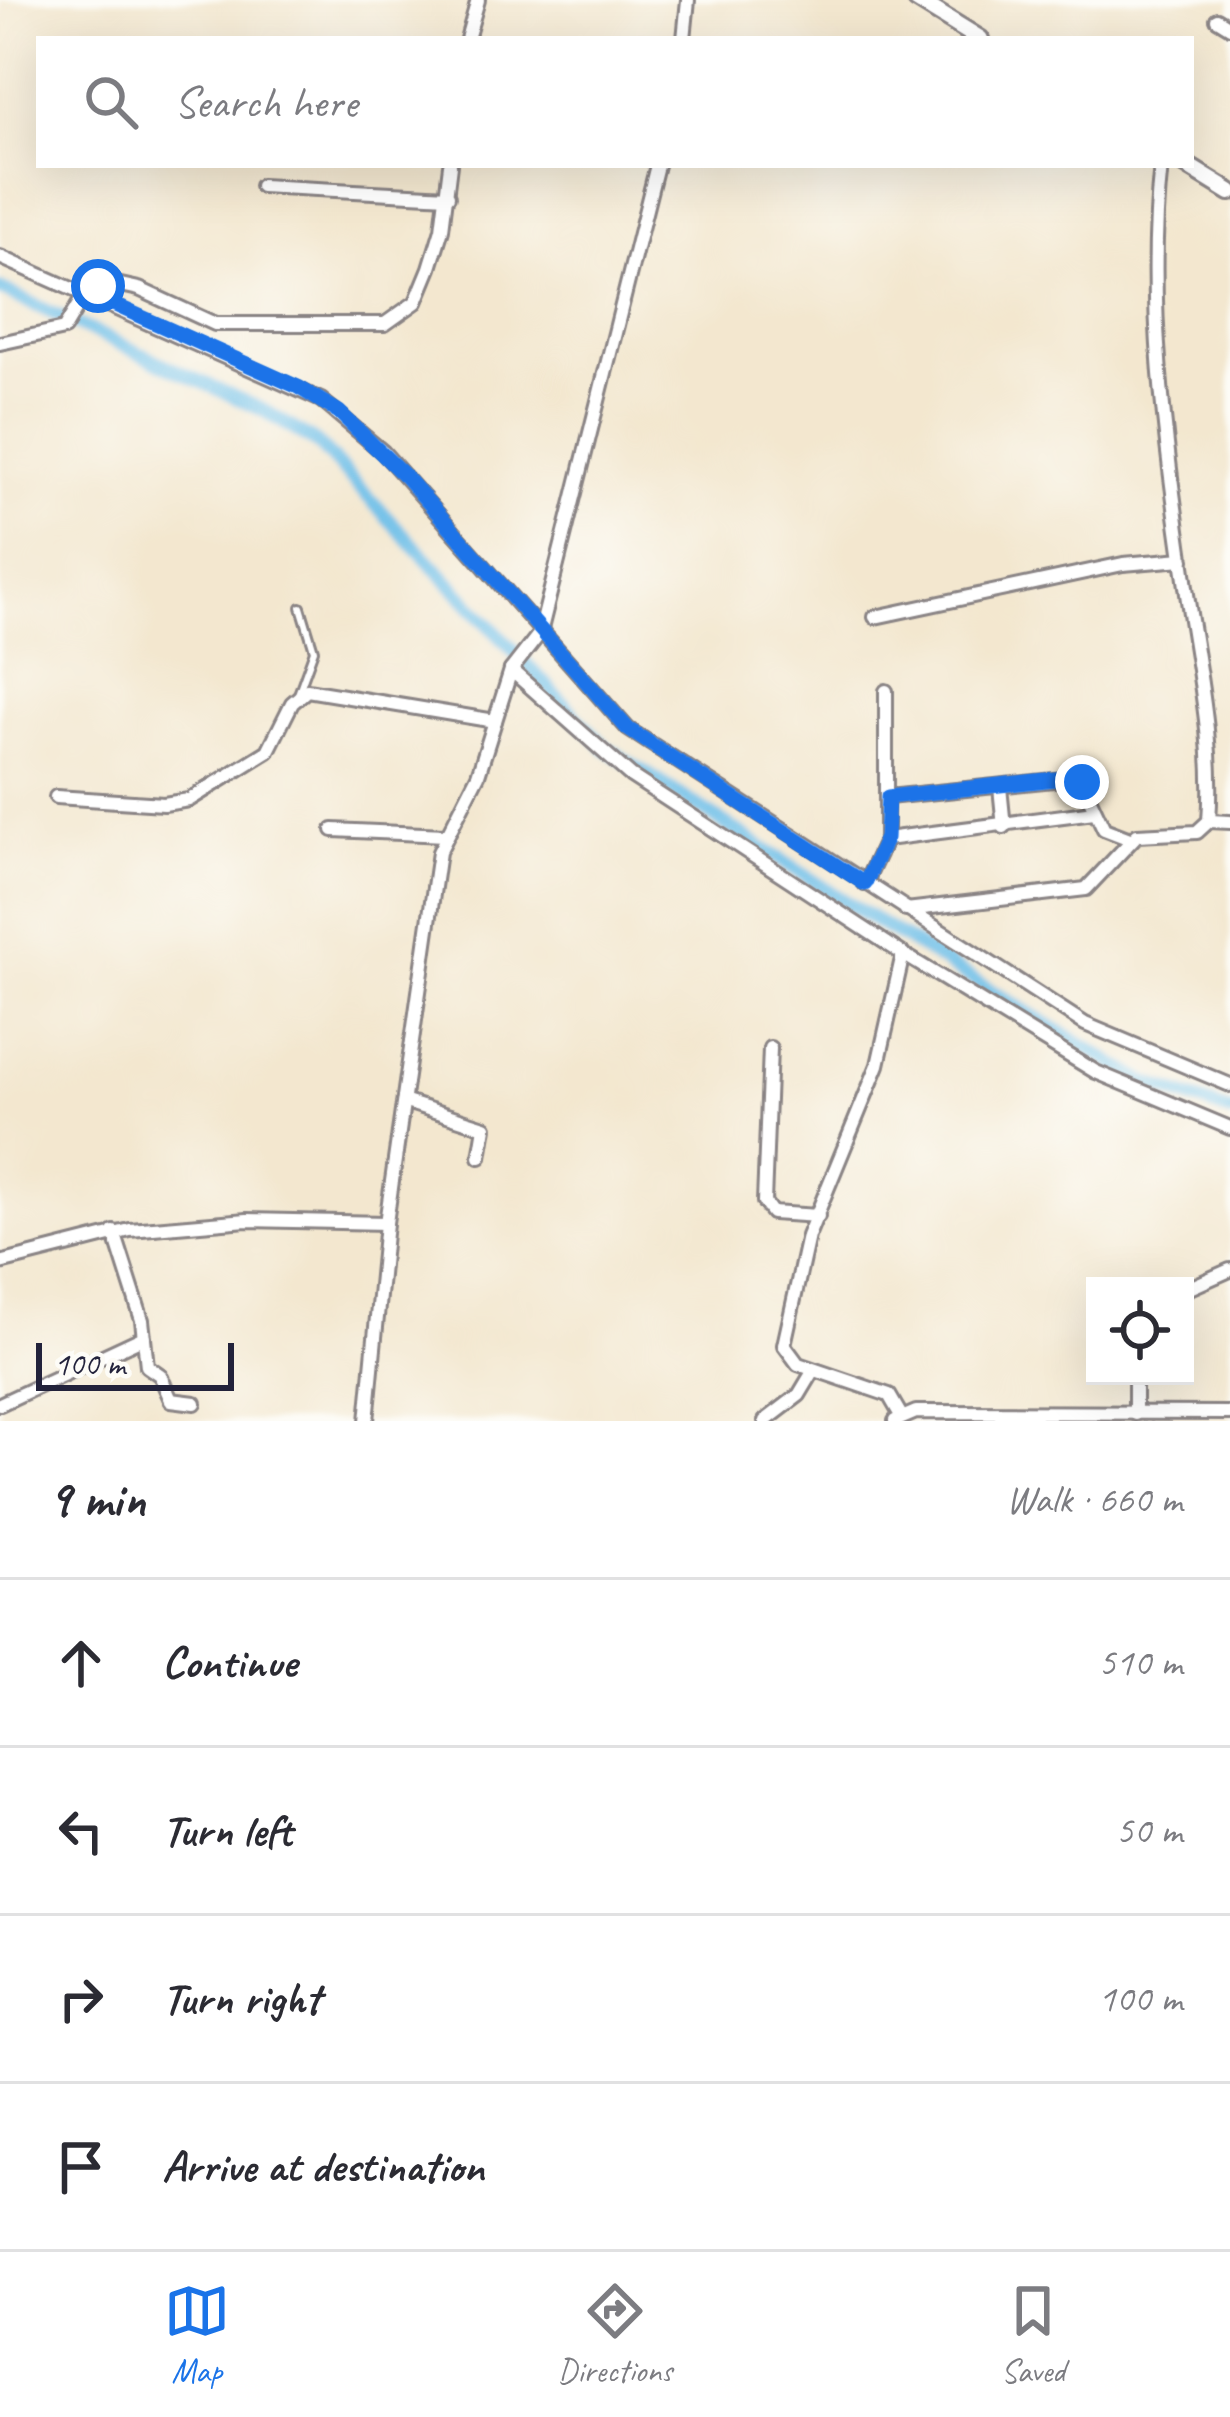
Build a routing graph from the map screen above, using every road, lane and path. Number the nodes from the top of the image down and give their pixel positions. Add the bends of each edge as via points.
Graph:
1 (478, 0) edge
2 (688, 0) edge
3 (916, 0) edge
4 (467, 36) edge
5 (684, 36) edge
6 (975, 36) edge
7 (450, 168) edge
8 (656, 168) edge
9 (1161, 168) edge
10 (1191, 168) edge
11 (261, 186) dead end
12 (1230, 192) edge
13 (448, 196) junction
14 (0, 257) edge
15 (85, 297) junction
16 (0, 343) edge
17 (1183, 559) junction
18 (301, 607) dead end
19 (875, 616) dead end
20 (537, 637) junction
21 (514, 666) junction
22 (886, 691) dead end
23 (298, 695) junction
24 (496, 722) junction
25 (1000, 787) junction
26 (56, 797) dead end
27 (888, 797) junction
28 (1094, 812) junction
29 (1209, 821) junction
30 (1230, 822) edge
31 (1004, 827) junction
32 (333, 830) dead end
33 (445, 835) junction
34 (886, 838) junction
35 (1130, 839) junction
36 (865, 884) junction
37 (906, 910) junction
38 (903, 954) junction
39 (770, 1048) dead end
40 (1230, 1085) edge
41 (406, 1102) junction
42 (1230, 1128) edge
43 (480, 1156) dead end
44 (818, 1216) junction
45 (386, 1223) junction
46 (114, 1232) junction
47 (0, 1263) edge
48 (1230, 1270) edge
49 (1194, 1286) edge
50 (144, 1337) junction
51 (814, 1370) junction
52 (1136, 1385) edge
53 (195, 1403) dead end
54 (0, 1404) edge
55 (1230, 1413) edge
56 (1135, 1414) junction
57 (898, 1418) edge
58 (1027, 1418) edge
59 (368, 1421) edge
60 (765, 1421) edge

1 - 4 street
2 - 5 street
3 - 6 street
7 - 13 street
8 - 20 street
9 - 17 street via 1153,240 1157,341
10 - 12 street
11 - 13 street
13 - 15 street via 416,302 373,328 215,324 107,282
14 - 15 street
15 - 16 street via 69,324
15 - 20 street via 339,412 406,477
17 - 19 street via 1123,564
17 - 29 street via 1210,767
18 - 23 lane via 314,650
20 - 21 street
20 - 36 street via 628,729
21 - 24 street
21 - 38 street via 631,776
22 - 27 street
23 - 24 street via 325,690
23 - 26 street via 268,751 189,800
24 - 33 street
25 - 27 street
25 - 28 street via 1075,778
25 - 31 street
27 - 34 street
28 - 31 street
28 - 35 street via 1104,829
29 - 30 street
29 - 35 street via 1197,832
31 - 34 street
32 - 33 street
33 - 41 street
34 - 36 street
35 - 37 street via 1086,889
36 - 37 street
37 - 40 street via 1085,1024
38 - 42 street via 1096,1072
38 - 44 street via 878,1065
39 - 44 street via 764,1202 772,1213
41 - 43 street via 485,1127
41 - 45 street
44 - 51 street via 784,1345
45 - 46 street via 273,1219
45 - 59 street
46 - 47 street
46 - 50 street
48 - 49 street
50 - 53 street via 147,1366 163,1380 166,1396
50 - 54 street
51 - 57 street via 889,1395
51 - 60 street via 799,1395
52 - 56 street
55 - 56 street
56 - 58 street
57 - 58 street

